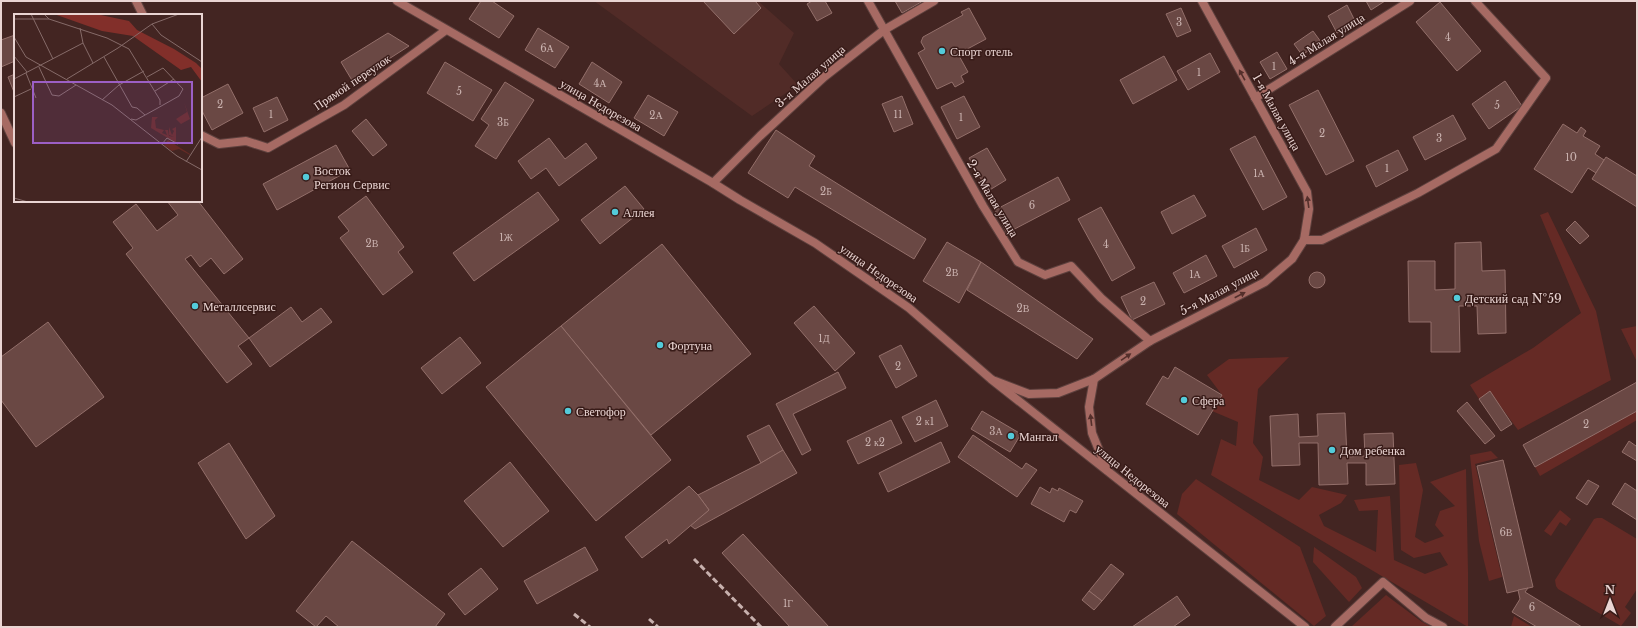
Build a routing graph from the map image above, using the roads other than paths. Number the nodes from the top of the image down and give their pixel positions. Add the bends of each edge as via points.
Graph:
1 (136, 1) edge
2 (397, 1) edge
3 (868, 1) edge
4 (934, 1) edge
5 (1202, 1) edge
6 (1410, 1) edge
7 (1475, 1) edge
8 (142, 14) edge
9 (446, 30) junction
10 (884, 30) junction
11 (1255, 98) junction
12 (1, 112) edge
13 (202, 136) edge
14 (14, 141) edge
15 (713, 183) junction
16 (1304, 240) junction
17 (1150, 341) junction
18 (1094, 378) junction
19 (991, 379) junction
20 (1107, 470) junction
21 (1305, 627) edge
22 (1335, 627) edge
23 (1444, 627) edge

1 - 8 street
2 - 9 street, улица Недорезова
3 - 10 street, 2-я Малая улица
4 - 10 street, 3-я Малая улица
11 -> 5 street, 1-я Малая улица
6 - 11 street, 4-я Малая улица
7 - 16 street via 1546,78 1496,149 1418,193 1322,240
9 - 13 street, Прямой переулок via 344,105 268,148 246,141 219,144
9 - 15 street, улица Недорезова
10 - 15 street, 3-я Малая улица via 824,77
10 - 17 street, 2-я Малая улица via 979,200 1018,262 1045,275 1071,266 1100,298
16 -> 11 street, 1-я Малая улица via 1309,209 1307,192
12 - 14 street
15 - 19 street, улица Недорезова via 815,243 909,308
17 -> 16 street, 5-я Малая улица via 1265,282 1292,259
18 -> 17 street, 5-я Малая улица
18 - 19 street, 5-я Малая улица via 1058,393 1029,394
20 -> 18 street via 1092,433 1089,407
19 - 20 street, улица Недорезова
20 - 21 street, улица Недорезова
22 - 23 street via 1383,582 1426,618

